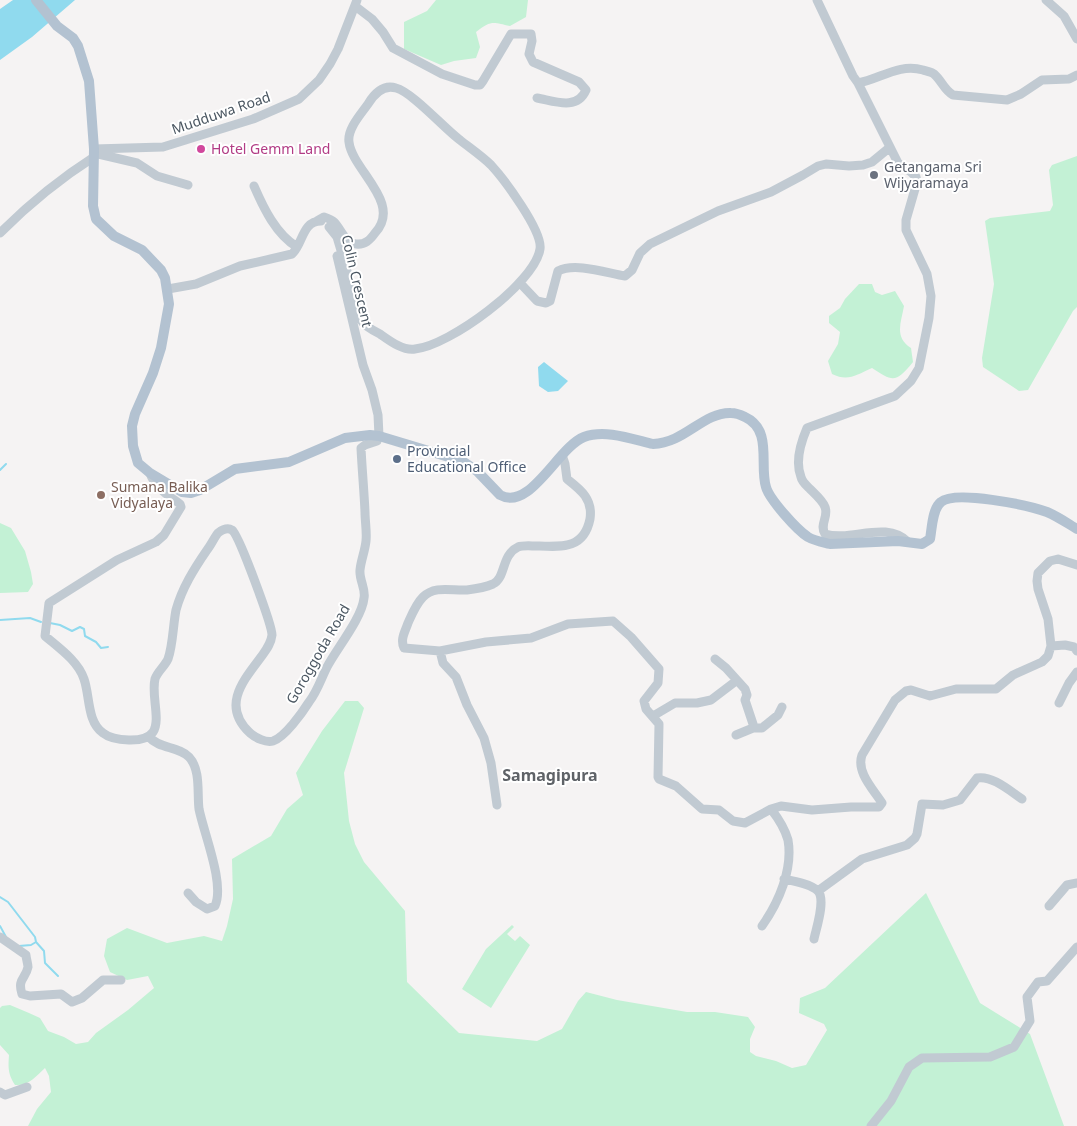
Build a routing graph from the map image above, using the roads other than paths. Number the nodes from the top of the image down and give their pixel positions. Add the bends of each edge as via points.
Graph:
1 (36, 0) edge
2 (817, 0) edge
3 (1046, 0) edge
4 (356, 3) edge
5 (1077, 38) edge
6 (1077, 75) edge
7 (858, 83) junction
8 (537, 98) dead end
9 (889, 148) junction
10 (94, 153) junction
11 (188, 185) dead end
12 (254, 186) dead end
13 (317, 221) junction
14 (330, 226) junction
15 (0, 233) edge
16 (297, 247) junction
17 (520, 283) junction
18 (168, 289) junction
19 (378, 436) junction
20 (562, 455) junction
21 (150, 473) junction
22 (1077, 529) edge
23 (909, 543) junction
24 (1077, 565) edge
25 (1051, 646) junction
26 (440, 651) junction
27 (1077, 652) edge
28 (715, 659) dead end
29 (1077, 672) edge
30 (736, 681) junction
31 (1059, 703) dead end
32 (782, 707) dead end
33 (653, 716) junction
34 (753, 728) junction
35 (736, 735) dead end
36 (149, 737) junction
37 (1022, 799) dead end
38 (497, 805) dead end
39 (771, 809) junction
40 (784, 879) junction
41 (1077, 884) edge
42 (818, 891) junction
43 (188, 893) dead end
44 (1049, 906) dead end
45 (762, 926) dead end
46 (0, 937) edge
47 (814, 939) dead end
48 (1077, 947) edge
49 (121, 980) dead end
50 (27, 1087) dead end
51 (0, 1092) edge
52 (871, 1126) edge

1 - 10 main road via 78,46 89,81
2 - 7 street
3 - 5 street via 1064,16
4 - 8 street via 393,48 442,74 475,85 483,81 511,34 531,34 529,54 533,62 579,82 586,90 583,97 569,104
4 - 10 street, Mudduwa Road via 330,64 299,99 253,119 163,147
6 - 7 street via 1069,79 1042,80 1007,100 953,95 934,74 920,69 895,70
7 - 9 street
9 - 17 street via 872,162 818,166 771,192 718,211 640,253 632,270 625,276 585,268 564,268 558,271 550,301 546,304 537,301
9 - 23 street via 898,164 911,172 917,182 906,230 927,274 930,296 919,368 895,396 807,428 801,442 798,470 801,479 825,506 824,534 834,537 888,532
10 - 11 street via 137,163 157,176
10 - 15 street via 41,194
10 - 18 main road via 93,206 96,219 114,236 142,250 161,270
12 - 16 street via 274,225
13 - 14 street, Colin Crescent
13 - 16 street via 306,228
13 - 17 street via 324,217 334,221 348,241 355,244 368,242 380,228 383,218 381,202 352,153 348,140 372,97 379,90 397,88 490,164 537,231 540,249
14 - 17 street via 337,237 361,322 406,349 426,347 441,341 482,317
14 - 19 street, Colin Crescent via 378,414
16 - 18 street via 292,254 240,266 196,284
18 - 21 main road via 161,348 132,426 138,463
19 - 20 main road via 462,460 500,495 509,498 528,492
19 - 21 main road via 345,438 289,462 236,469 191,492 182,492
19 - 36 street, Goroggoda Road via 377,441 361,448 367,540 360,570 364,602 311,700 287,731 274,741 252,734 236,712 235,702 241,684 269,646 272,632 237,537 227,529 220,532 182,592 168,658 155,678 156,723
20 - 23 main road via 569,446 587,436 603,434 660,444 679,438 712,417 738,414 750,420 761,433 764,482 770,497 808,537 830,544
20 - 26 street via 567,479 588,499 591,512 582,538 574,544 553,547 518,547 505,560 500,578 494,583 467,590 435,589 424,596 414,611 402,643 408,649
21 - 36 street via 161,491 181,507 164,535 49,603 45,636 68,655 84,677 93,720 100,732 117,739
22 - 23 main road via 1052,514 1029,507 953,497 937,507 930,539 922,544
24 - 25 street via 1058,559 1050,561 1038,573 1038,589 1048,619
25 - 27 street via 1074,646
25 - 39 street via 1042,662 1013,675 996,689 956,690 930,696 906,690 878,727 859,762 882,803 880,807 812,810 782,806
26 - 33 street via 531,638 568,624 613,621 659,669 658,684 644,701
26 - 38 street via 443,663 456,677 484,738
28 - 30 street
29 - 31 street
30 - 33 street via 711,700 674,703
30 - 34 street via 744,689
32 - 34 street via 778,715 762,728
33 - 39 street via 660,724 659,779 676,786 702,809 719,810 733,821 745,823
34 - 35 street
36 - 43 street via 153,743 189,757 196,770 200,810 218,890 217,901 215,906 207,909
37 - 42 street via 1004,786 977,778 960,800 943,806 922,804 917,834 907,845 862,859
39 - 40 street via 787,838 788,864
40 - 42 street
40 - 45 street via 774,908
41 - 44 street via 1068,885
42 - 47 street via 821,907
46 - 49 street via 26,955 28,967 22,977 22,994 61,994 72,1002 82,998 103,980
48 - 52 street via 1047,981 1038,982 1027,997 1030,1021 1014,1047 990,1057 922,1058 909,1067 891,1101
50 - 51 street via 6,1095

